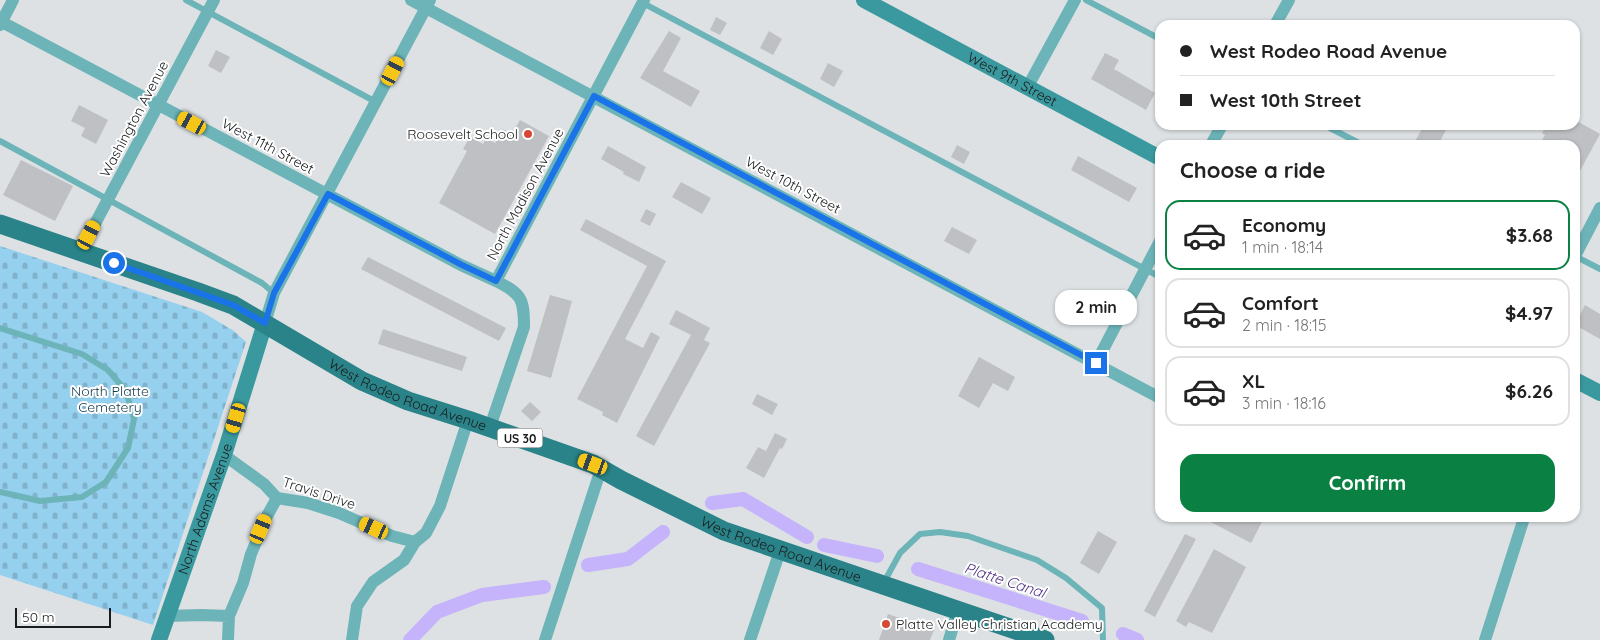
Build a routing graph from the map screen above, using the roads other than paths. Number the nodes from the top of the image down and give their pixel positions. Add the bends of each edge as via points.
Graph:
1 (14, 0) edge
2 (186, 0) edge
3 (214, 0) edge
4 (411, 0) edge
5 (864, 0) edge
6 (1074, 0) edge
7 (1086, 0) edge
8 (1288, 0) edge
9 (641, 1) edge
10 (428, 4) edge
11 (208, 12) junction
12 (1278, 20) edge
13 (1, 23) edge
14 (1155, 36) edge
15 (1027, 88) junction
16 (594, 96) junction
17 (376, 102) junction
18 (158, 105) junction
19 (1334, 130) edge
20 (1352, 140) edge
21 (0, 141) edge
22 (1155, 155) edge
23 (328, 194) junction
24 (108, 199) junction
25 (1600, 208) edge
26 (0, 224) edge
27 (1580, 246) edge
28 (1155, 250) edge
29 (80, 252) junction
30 (1580, 259) edge
31 (1145, 269) junction
32 (1600, 269) edge
33 (1155, 274) edge
34 (496, 281) junction
35 (274, 293) junction
36 (265, 323) junction
37 (0, 328) edge
38 (1096, 363) junction
39 (1580, 383) edge
40 (1600, 393) edge
41 (1155, 395) edge
42 (468, 420) junction
43 (490, 427) junction
44 (224, 455) junction
45 (601, 469) junction
46 (0, 492) edge
47 (277, 498) junction
48 (1523, 522) edge
49 (415, 542) junction
50 (780, 551) junction
51 (882, 585) junction
52 (958, 610) junction
53 (168, 616) junction
54 (229, 616) junction
55 (228, 639) dead end
56 (158, 640) edge
57 (352, 640) edge
58 (545, 640) edge
59 (750, 640) edge
60 (949, 640) edge
61 (1045, 640) edge
62 (1103, 640) edge
63 (1485, 640) edge

1 - 13 street
2 - 11 lane
3 - 11 street, Washington Avenue
4 - 10 street, West 10th Street
5 - 15 street, West 9th Street
6 - 15 street
7 - 14 lane
8 - 12 street
9 - 16 street, North Madison Avenue
9 - 31 lane
10 - 16 street, West 10th Street
10 - 17 street, North Adams Avenue
11 - 17 lane
11 - 18 street, Washington Avenue
13 - 18 street, West 11th Street
15 - 22 street, West 9th Street
16 - 34 street, North Madison Avenue
16 - 38 street, West 10th Street
17 - 23 street, North Adams Avenue
18 - 23 street, West 11th Street
18 - 24 street, Washington Avenue
19 - 20 lane
21 - 24 lane
23 - 34 street, West 11th Street
23 - 35 street, North Adams Avenue
24 - 29 street, Washington Avenue
24 - 35 lane via 262,282
25 - 27 street
26 - 29 main road, West Rodeo Road Avenue / US 30
28 - 31 street
29 - 36 main road, West Rodeo Road Avenue / US 30 via 233,305
30 - 32 lane
31 - 33 lane
31 - 38 street
34 - 43 street, North Madison Avenue via 521,298 524,327
35 - 36 street, North Adams Avenue
36 - 42 main road, West Rodeo Road Avenue / US 30 via 362,382
36 - 44 street, North Adams Avenue
37 - 46 lane via 82,354 108,370 126,390 134,419 128,448 106,482 82,496 40,501
38 - 41 street, West 10th Street
39 - 40 street
42 - 43 main road, West Rodeo Road Avenue / US 30
42 - 49 street via 440,506 426,533
43 - 45 main road, West Rodeo Road Avenue / US 30
44 - 47 street, Travis Drive via 264,484
44 - 53 street, North Adams Avenue
45 - 50 main road, West Rodeo Road Avenue / US 30 via 724,531
45 - 58 street
47 - 49 street, Travis Drive via 308,503
47 - 54 street via 251,554
48 - 63 street
49 - 57 street via 404,560 373,582 357,606
50 - 51 main road, West Rodeo Road Avenue / US 30
50 - 59 street
51 - 52 main road, West Rodeo Road Avenue / US 30
51 - 62 lane via 900,553 920,534 940,532 968,536 1037,560 1066,578 1102,608
52 - 60 street
52 - 61 main road, West Rodeo Road Avenue / US 30
53 - 54 street
53 - 56 street, North Adams Avenue
54 - 55 street

